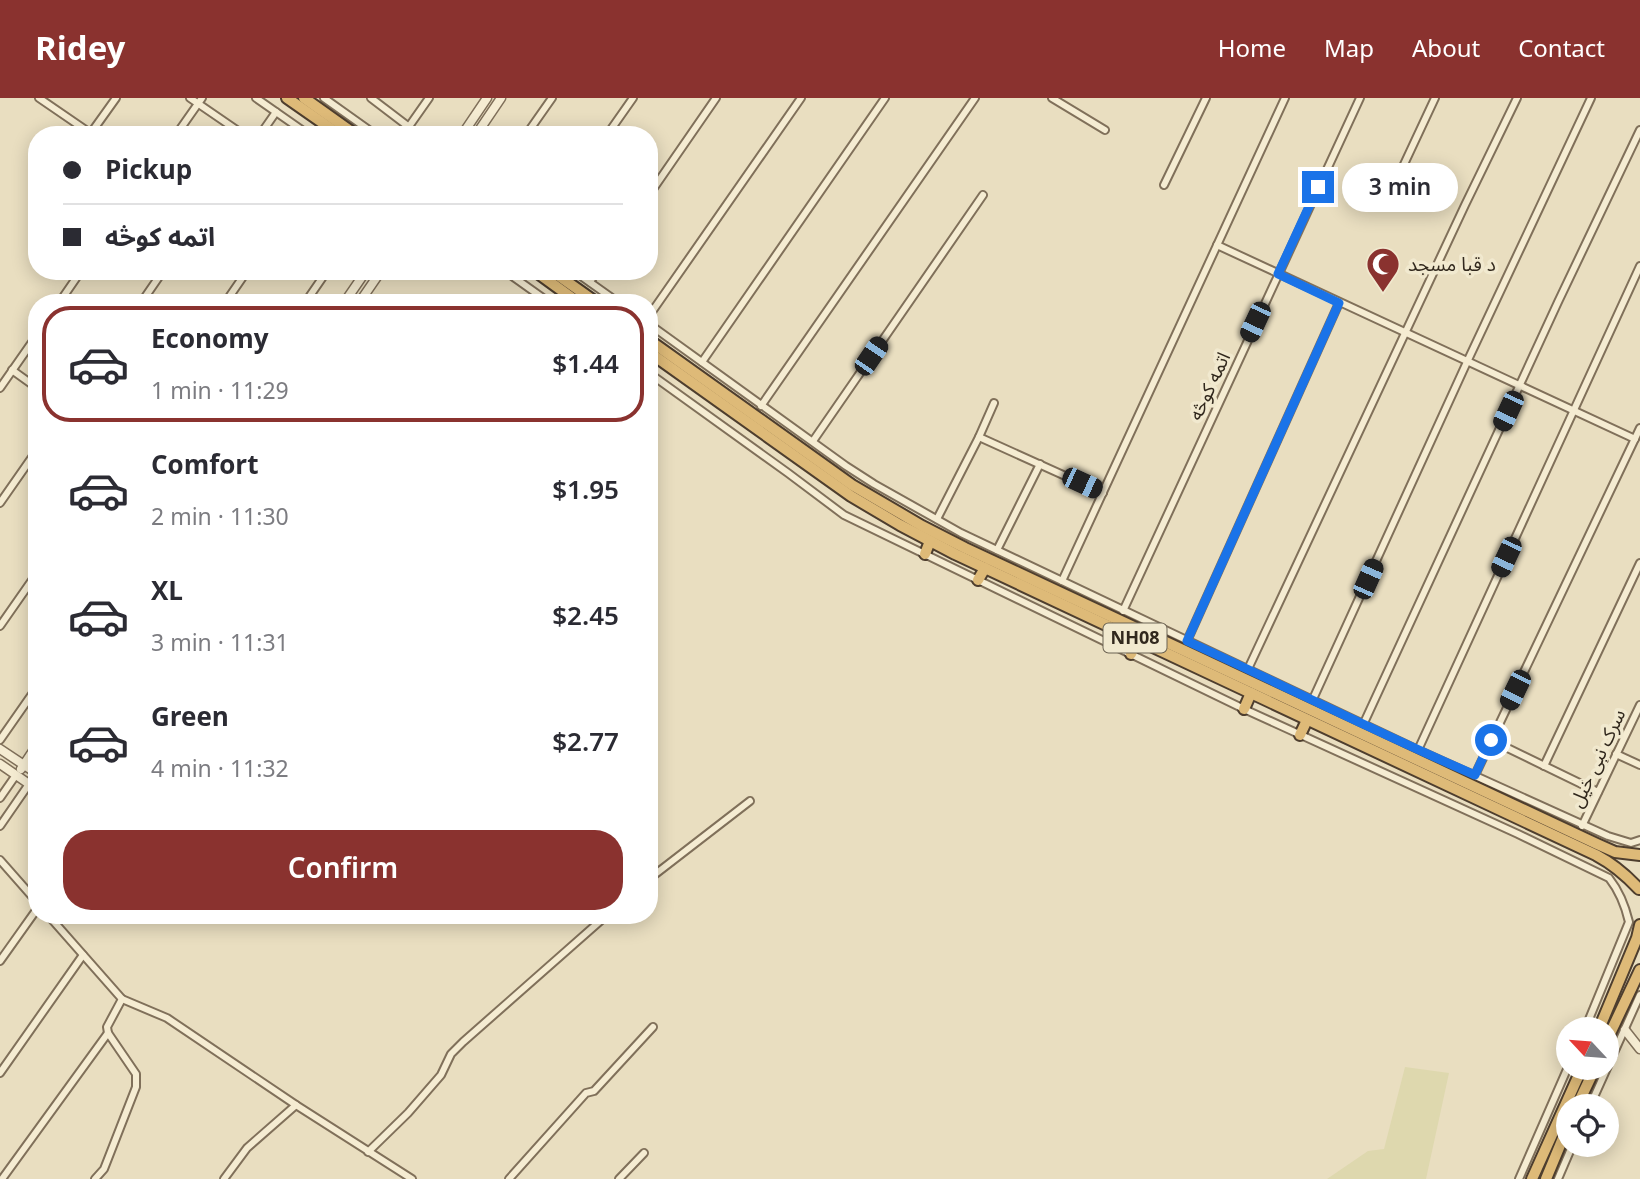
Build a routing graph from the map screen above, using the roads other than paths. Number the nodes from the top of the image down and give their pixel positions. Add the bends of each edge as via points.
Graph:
1 (38, 98) edge
2 (116, 98) edge
3 (190, 98) edge
4 (256, 98) edge
5 (288, 98) edge
6 (304, 98) edge
7 (324, 98) edge
8 (372, 98) edge
9 (429, 98) edge
10 (487, 98) edge
11 (501, 98) edge
12 (552, 98) edge
13 (633, 98) edge
14 (716, 98) edge
15 (801, 98) edge
16 (885, 98) edge
17 (975, 98) edge
18 (1052, 98) edge
19 (1206, 98) edge
20 (1285, 98) edge
21 (1360, 98) edge
22 (1434, 98) edge
23 (1517, 98) edge
24 (1591, 98) edge
25 (200, 101) edge
26 (276, 112) junction
27 (80, 126) edge
28 (97, 126) edge
29 (183, 126) edge
30 (232, 126) edge
31 (266, 126) edge
32 (296, 126) edge
33 (327, 126) edge
34 (343, 126) edge
35 (363, 126) edge
36 (408, 126) edge
37 (410, 126) edge
38 (468, 126) edge
39 (482, 126) edge
40 (532, 126) edge
41 (613, 126) edge
42 (1105, 130) dead end
43 (1640, 130) edge
44 (1399, 175) dead end
45 (658, 182) edge
46 (1164, 185) dead end
47 (983, 195) dead end
48 (1217, 245) junction
49 (1640, 265) edge
50 (1278, 274) junction
51 (518, 280) edge
52 (545, 280) edge
53 (565, 280) edge
54 (587, 280) edge
55 (590, 282) joint
56 (537, 294) edge
57 (560, 294) edge
58 (584, 294) edge
59 (607, 294) edge
60 (658, 303) edge
61 (1339, 303) junction
62 (658, 330) edge
63 (1406, 333) junction
64 (658, 346) edge
65 (28, 348) edge
66 (658, 358) edge
67 (702, 362) junction
68 (1467, 362) junction
69 (12, 370) junction
70 (658, 380) edge
71 (28, 382) edge
72 (1519, 386) junction
73 (0, 388) edge
74 (994, 403) dead end
75 (761, 406) junction
76 (1573, 412) junction
77 (1640, 428) edge
78 (979, 437) junction
79 (1635, 439) junction
80 (813, 441) junction
81 (28, 463) edge
82 (1040, 464) junction
83 (1103, 493) junction
84 (0, 503) edge
85 (937, 519) junction
86 (930, 541) junction
87 (997, 550) junction
88 (925, 554) junction
89 (1640, 563) edge
90 (985, 568) junction
91 (978, 580) junction
92 (1062, 581) junction
93 (28, 586) edge
94 (1123, 611) junction
95 (0, 626) edge
96 (1138, 639) junction
97 (1187, 641) junction
98 (1131, 654) junction
99 (1248, 669) junction
100 (1251, 693) junction
101 (1313, 699) junction
102 (28, 700) edge
103 (1640, 705) edge
104 (1244, 709) junction
105 (1307, 720) junction
106 (1363, 724) junction
107 (1300, 735) junction
108 (0, 740) edge
109 (1491, 740) junction
110 (0, 749) edge
111 (1418, 750) junction
112 (1616, 754) junction
113 (28, 758) edge
114 (0, 764) edge
115 (23, 765) junction
116 (1640, 765) edge
117 (1544, 766) junction
118 (28, 768) edge
119 (16, 775) junction
120 (1475, 775) junction
121 (28, 783) edge
122 (28, 785) edge
123 (1598, 792) junction
124 (0, 798) edge
125 (750, 801) dead end
126 (0, 826) edge
127 (1582, 826) junction
128 (1640, 840) edge
129 (1631, 843) junction
130 (1615, 852) junction
131 (1640, 855) edge
132 (0, 860) edge
133 (658, 871) edge
134 (1625, 874) junction
135 (1640, 874) edge
136 (1609, 878) junction
137 (1640, 890) edge
138 (28, 892) edge
139 (28, 922) edge
140 (56, 924) edge
141 (597, 924) edge
142 (1634, 924) edge
143 (82, 955) junction
144 (0, 961) edge
145 (1640, 970) edge
146 (1640, 995) edge
147 (122, 999) junction
148 (1591, 1017) edge
149 (1604, 1017) edge
150 (1618, 1017) edge
151 (653, 1027) dead end
152 (1625, 1030) junction
153 (108, 1033) junction
154 (1640, 1049) edge
155 (0, 1073) edge
156 (1562, 1080) edge
157 (1577, 1080) edge
158 (1596, 1094) edge
159 (296, 1105) junction
160 (368, 1152) junction
161 (644, 1153) dead end
162 (1556, 1155) edge
163 (1567, 1157) edge
164 (97, 1178) edge
165 (2, 1179) edge
166 (224, 1179) edge
167 (412, 1179) edge
168 (509, 1179) edge
169 (619, 1179) edge
170 (1519, 1179) edge
171 (1532, 1179) edge
172 (1546, 1179) edge
173 (1558, 1179) edge

1 - 27 street
2 - 28 street
3 - 25 street
4 - 26 street
5 - 33 highway
6 - 34 highway
7 - 35 street
8 - 36 street
9 - 37 street
10 - 38 street
11 - 39 street
12 - 40 street
13 - 41 street
14 - 45 street
15 - 60 street
16 - 67 street
17 - 75 street
18 - 42 street
19 - 46 street
20 - 48 street
21 - 50 street, اتمه کوڅه
22 - 44 street
23 - 63 street
24 - 68 street
25 - 29 street
25 - 30 street
26 - 31 street
26 - 32 street
43 - 72 street
47 - 80 street
48 - 50 street
48 - 83 street
49 - 76 street
50 - 61 street
50 - 94 street, اتمه کوڅه
51 - 56 street
52 - 57 highway
53 - 58 highway
54 - 55 street
55 - 59 street
61 - 63 street
61 - 97 street
62 - 67 street
63 - 68 street
63 - 99 street
64 - 130 highway, NH08 via 852,485 922,526
65 - 69 street
66 - 86 highway, NH08 via 851,496
67 - 75 street
68 - 72 street
68 - 101 street
69 - 71 street
69 - 73 street
70 - 88 street via 845,515
72 - 76 street
72 - 106 street
74 - 78 street
75 - 80 street
76 - 79 street
76 - 111 street
77 - 79 street
78 - 82 street
78 - 85 street
79 - 109 street
80 - 85 street via 874,484
81 - 84 street
82 - 83 street
82 - 87 street
83 - 92 street
85 - 87 street
86 - 88 highway
86 - 90 highway, NH08
87 - 92 street
88 - 91 street
89 - 117 street
90 - 91 highway
90 - 96 highway, NH08
91 - 98 street
92 - 94 street
93 - 95 street
94 - 97 street
96 - 98 highway
96 - 100 highway, NH08
97 - 99 street
98 - 104 street
99 - 101 street
100 - 104 highway
100 - 105 highway, NH08
101 - 106 street
102 - 108 street
103 - 112 street, سرک نبی خیل
104 - 107 street
105 - 107 highway
105 - 134 highway, NH08 via 1595,855
106 - 111 street
107 - 136 street
109 - 117 street
109 - 120 street
110 - 115 street
111 - 120 street
112 - 116 street
112 - 123 street, سرک نبی خیل
113 - 115 street
114 - 119 street
115 - 118 street
115 - 119 street
117 - 123 street
119 - 121 street
119 - 124 street
120 - 127 street
122 - 126 street
123 - 127 street, سرک نبی خیل
125 - 133 street
127 - 129 street
128 - 129 street
129 - 130 street
130 - 131 highway, NH08
132 - 138 street
134 - 136 street
134 - 137 highway, NH08
135 - 137 highway, NH08
136 - 142 street
139 - 144 street
140 - 143 street
141 - 160 street via 463,1042 441,1075
142 - 148 street
142 - 149 highway via 1637,939
143 - 147 street
143 - 155 street
145 - 150 highway
146 - 152 street
147 - 153 street
147 - 159 street via 167,1018
151 - 168 street
152 - 154 street
152 - 158 street
153 - 164 street via 136,1074 136,1087
153 - 165 street
156 - 170 street
157 - 171 highway
159 - 160 street
159 - 166 street via 247,1148
160 - 167 street
161 - 169 street
162 - 172 highway
163 - 173 street

